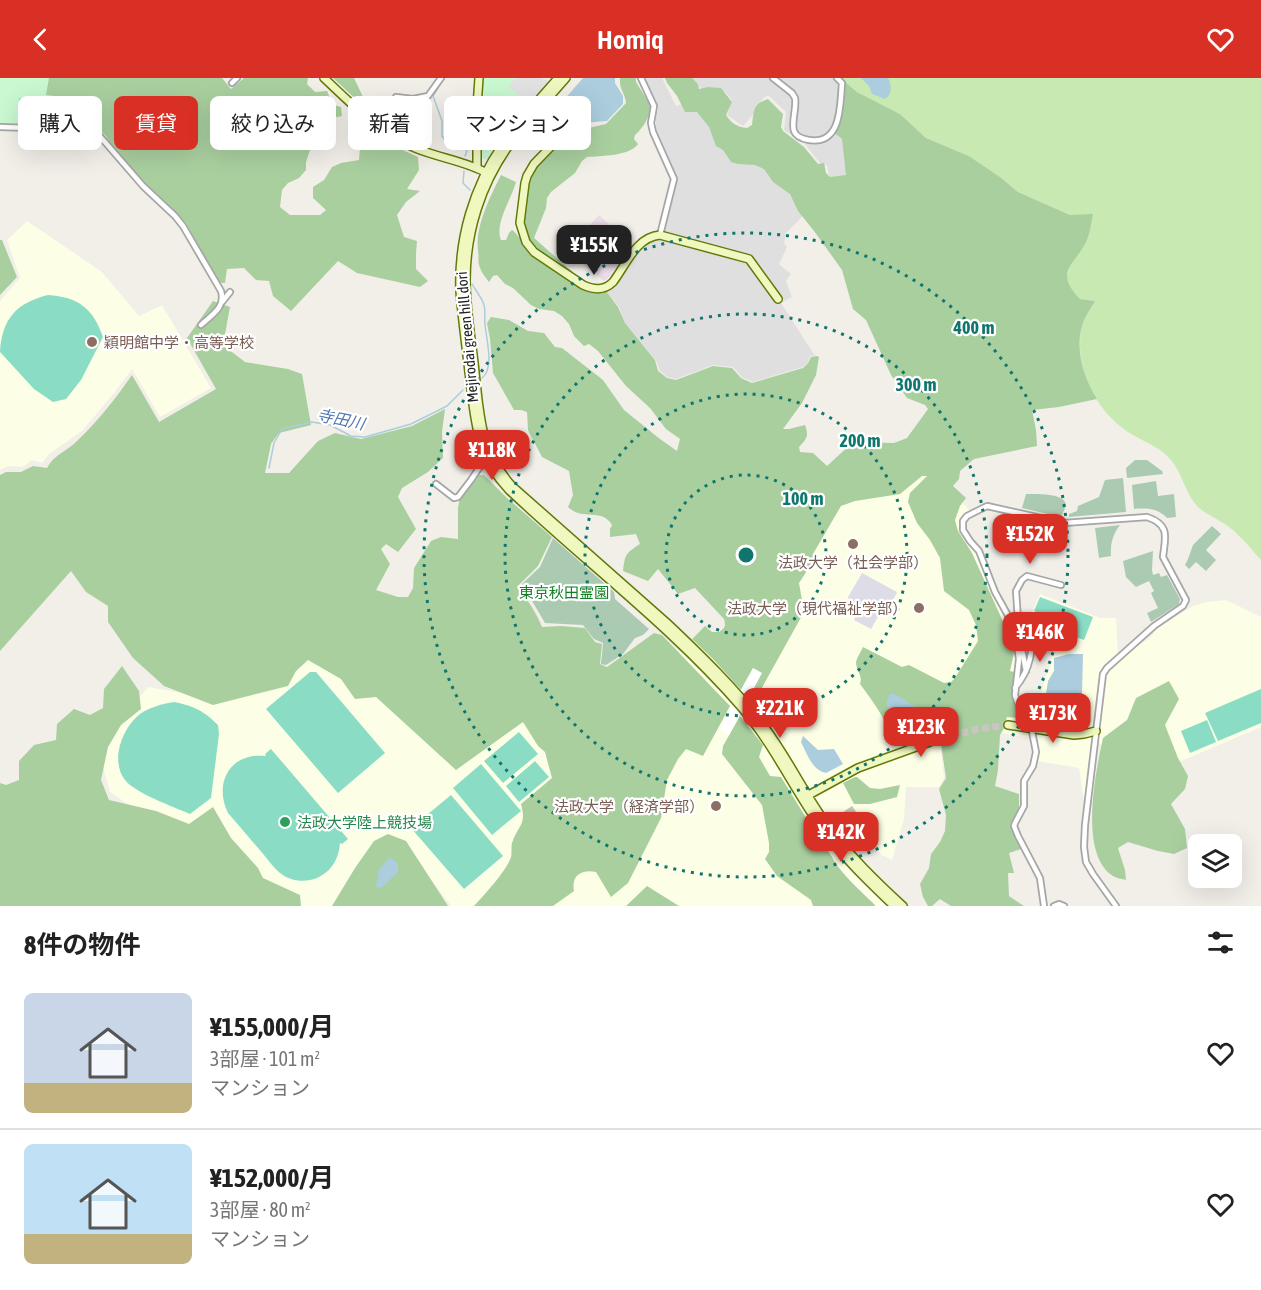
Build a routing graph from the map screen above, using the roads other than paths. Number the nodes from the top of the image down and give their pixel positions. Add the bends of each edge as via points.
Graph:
1 (237, 78) edge
2 (324, 78) edge
3 (441, 78) edge
4 (479, 78) edge
5 (558, 78) edge
6 (566, 78) edge
7 (641, 78) edge
8 (773, 78) edge
9 (837, 78) edge
10 (232, 83) dead end
11 (428, 96) edge
12 (545, 96) edge
13 (547, 96) edge
14 (0, 127) edge
15 (501, 150) edge
16 (548, 150) edge
17 (477, 167) junction
18 (488, 174) junction
19 (660, 235) junction
20 (230, 292) dead end
21 (778, 298) dead end
22 (222, 302) junction
23 (201, 325) dead end
24 (490, 459) junction
25 (436, 484) dead end
26 (1061, 585) dead end
27 (1032, 626) dead end
28 (1017, 635) junction
29 (1026, 671) junction
30 (1015, 688) junction
31 (1008, 725) tunnel mouth
32 (1032, 729) junction
33 (1096, 731) junction
34 (941, 738) tunnel mouth
35 (806, 797) junction
36 (894, 906) edge
37 (903, 906) edge
38 (1044, 906) edge
39 (1054, 906) edge
40 (1064, 906) edge
41 (1116, 906) edge

1 - 10 street
2 - 17 street via 395,138
3 - 11 street
4 - 17 street
5 - 12 street, Mejirodai green hill dori
6 - 13 street, Mejirodai green hill dori
7 - 19 street via 654,106 653,132 674,179
8 - 9 street via 795,98 796,134 819,141 828,136 837,122 842,83
14 - 22 street via 89,130 98,134 183,226 221,291
15 - 18 street, Mejirodai green hill dori
16 - 19 street via 530,170 525,183 520,223 534,252 583,285 597,289 613,282 644,240
17 - 18 street
18 - 24 street, Mejirodai green hill dori via 474,200 465,233 460,285 475,422 479,440
19 - 21 street via 749,260
20 - 22 street
22 - 23 street
24 - 25 street via 458,497
24 - 35 street, Mejirodai green hill dori via 509,490 734,695
26 - 28 street via 1027,576 1022,580 1016,591
27 - 29 street via 1033,649
28 - 29 street
28 - 30 street
28 - 33 street via 981,555 963,527 967,516 989,506 1064,523 1143,516 1160,525 1166,543 1162,557 1185,600 1184,606 1154,626 1107,668
29 - 30 street
30 - 32 street via 1018,705 1029,716
31 - 32 street
32 - 33 street via 1074,735
32 - 38 street via 1036,752 1024,781 1024,806 1014,826 1039,873
33 - 41 street via 1084,831 1085,859
34 - 35 street via 858,768
35 - 36 street via 816,820 841,854
35 - 37 street via 846,850
39 - 40 street

